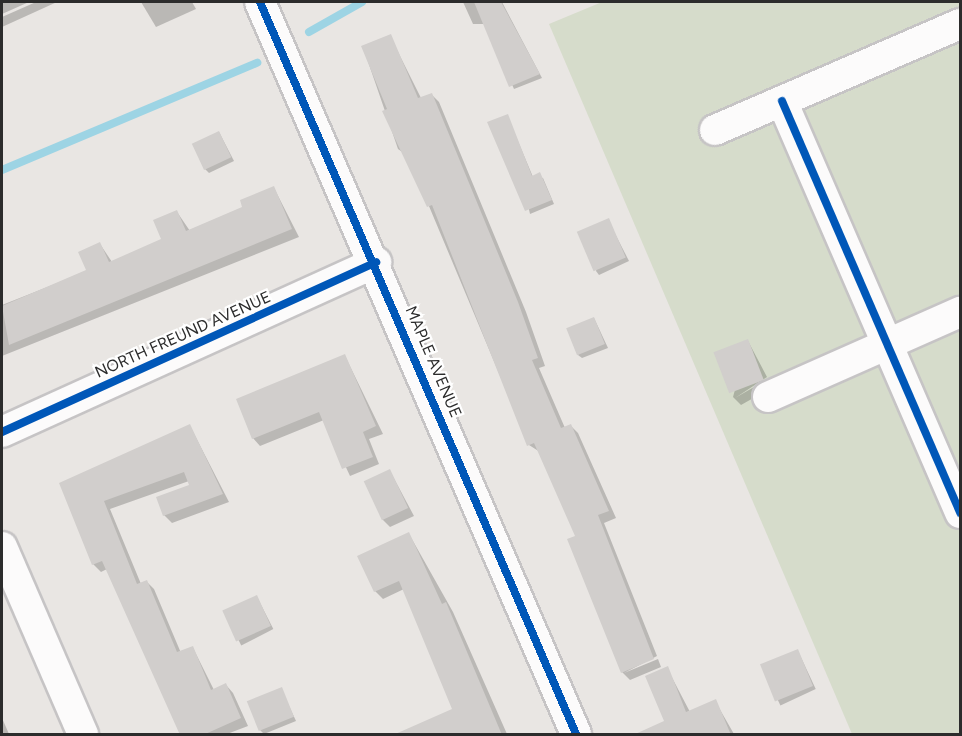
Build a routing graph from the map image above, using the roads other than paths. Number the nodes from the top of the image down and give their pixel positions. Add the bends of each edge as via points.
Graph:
1 (260, 2) edge
2 (960, 24) edge
3 (782, 101) junction
4 (715, 130) dead end
5 (376, 262) junction
6 (960, 312) edge
7 (886, 344) junction
8 (768, 398) dead end
9 (2, 432) edge
10 (960, 513) edge
11 (2, 547) edge
12 (83, 735) edge
13 (576, 735) edge

1 - 5 street, MAPLE AVENUE
2 - 3 street
3 - 4 street
3 - 7 street
5 - 9 street, NORTH FREUND AVENUE
5 - 13 street, MAPLE AVENUE
6 - 7 street
7 - 8 street
7 - 10 street
11 - 12 street

